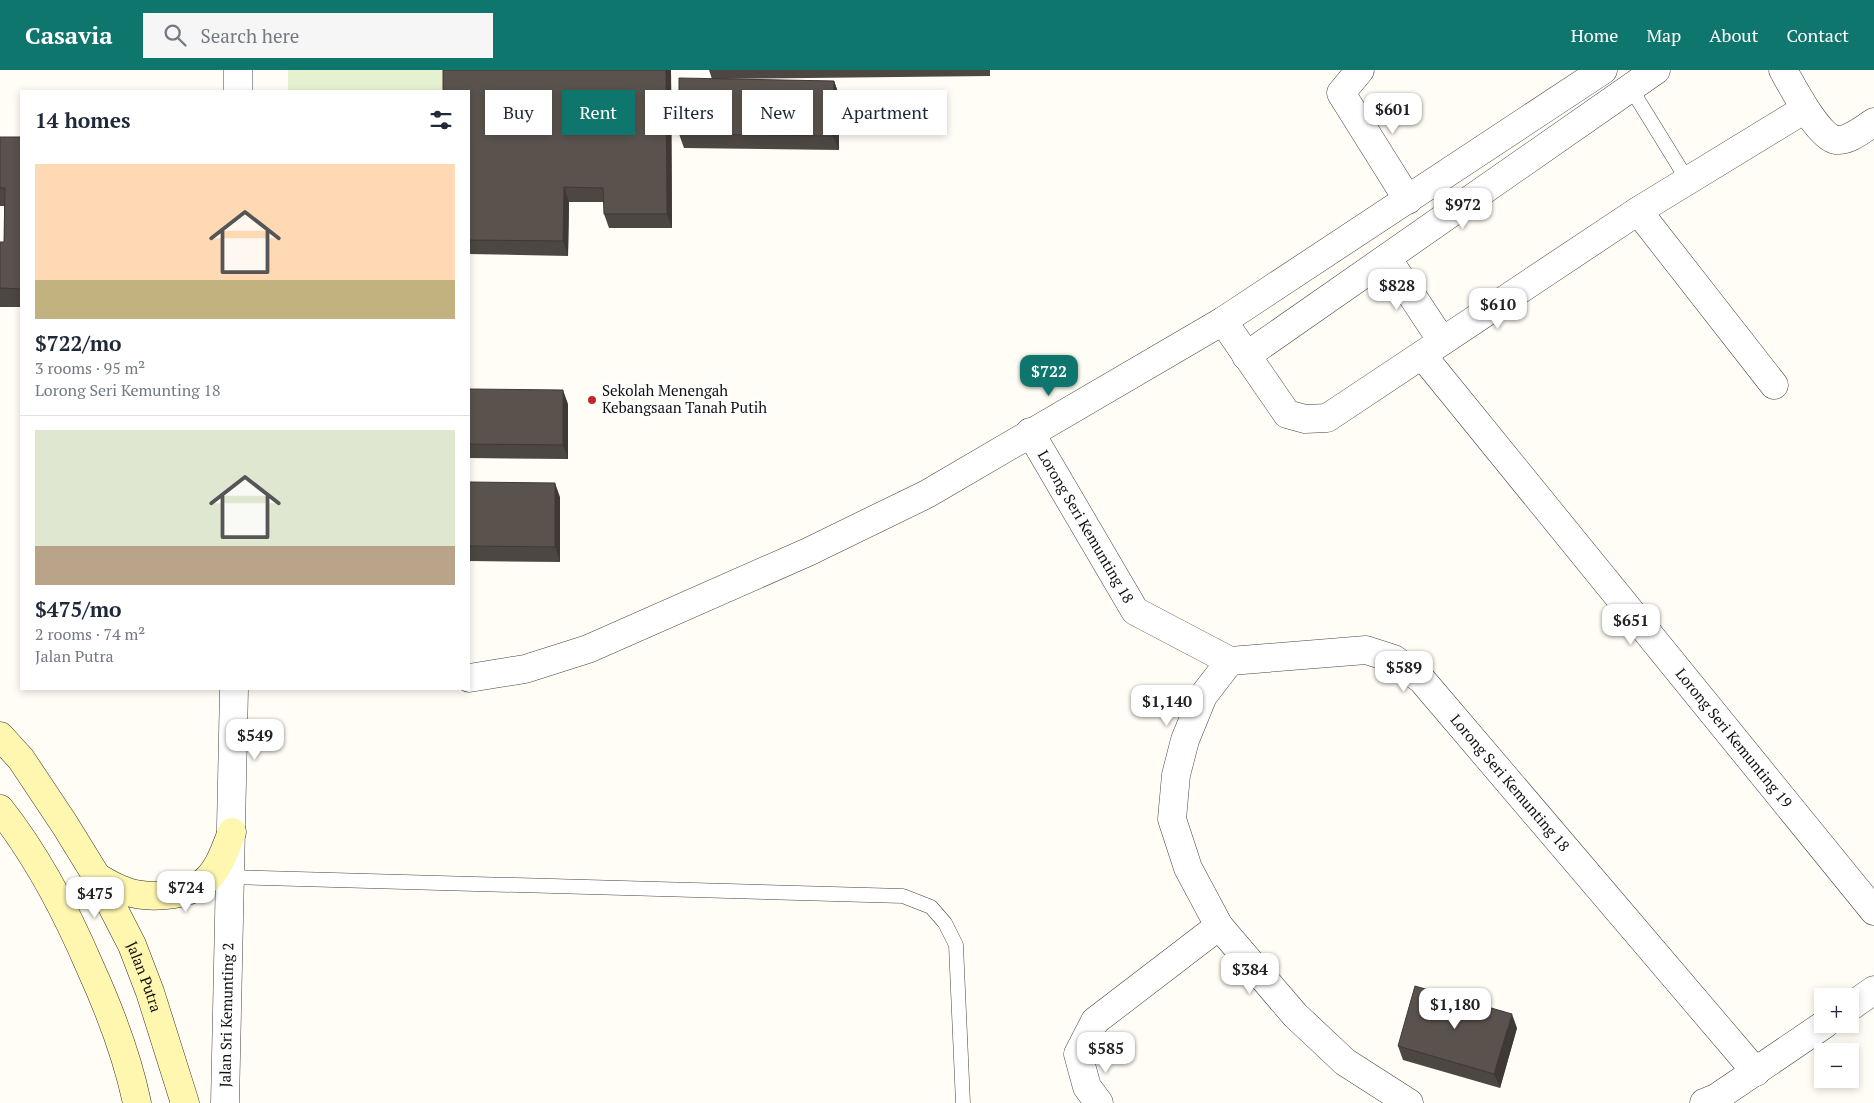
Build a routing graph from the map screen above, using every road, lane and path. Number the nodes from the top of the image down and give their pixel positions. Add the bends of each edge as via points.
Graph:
1 (238, 70) edge
2 (1360, 70) edge
3 (1603, 70) edge
4 (1656, 70) edge
5 (1784, 70) edge
6 (1630, 87) junction
7 (238, 90) edge
8 (1805, 108) junction
9 (1874, 122) edge
10 (1688, 181) junction
11 (1408, 200) junction
12 (1638, 211) junction
13 (1387, 258) junction
14 (1223, 321) junction
15 (1432, 348) junction
16 (1246, 356) junction
17 (1774, 385) dead end
18 (1030, 432) junction
19 (1230, 661) junction
20 (470, 678) edge
21 (234, 690) edge
22 (0, 736) edge
23 (0, 809) edge
24 (232, 832) junction
25 (96, 877) junction
26 (230, 877) junction
27 (1874, 912) edge
28 (1219, 926) junction
29 (1874, 990) edge
30 (1859, 1001) edge
31 (1814, 1032) edge
32 (1756, 1072) junction
33 (138, 1103) edge
34 (185, 1103) edge
35 (225, 1103) edge
36 (963, 1103) edge
37 (1099, 1103) edge
38 (1409, 1103) edge
39 (1704, 1103) edge

1 - 7 street
2 - 11 street via 1341,93
3 - 11 street
4 - 6 street
5 - 8 street
6 - 10 lane
6 - 13 street
8 - 9 street via 1828,137 1838,140 1850,137
8 - 10 street
10 - 12 street
11 - 14 street
12 - 15 street
12 - 17 street
13 - 15 street, Lorong Seri Kemunting 19
13 - 16 street
14 - 16 street
14 - 18 street
15 - 16 street via 1327,418 1305,419 1286,414
15 - 27 street, Lorong Seri Kemunting 19
18 - 19 street, Lorong Seri Kemunting 18 via 1135,611
18 - 20 street via 927,494 808,552 588,649 525,669
19 - 28 street via 1203,696 1185,740 1176,775 1172,819 1188,868
19 - 32 street, Lorong Seri Kemunting 18 via 1366,650 1394,659 1422,680
21 - 24 street, Jalan Sri Kemunting 2
22 - 25 main road, Jalan Putra via 21,759
23 - 33 main road via 21,836 79,941 113,1019
24 - 25 main road via 218,864 205,882 192,890 147,895 126,892
24 - 26 street, Jalan Sri Kemunting 2
25 - 34 main road, Jalan Putra via 132,944
26 - 35 street, Jalan Sri Kemunting 2
26 - 36 lane via 904,896 931,907 945,923 956,945
28 - 37 street via 1096,1021 1078,1054 1087,1087
28 - 38 street via 1295,1015 1345,1062
29 - 30 street
31 - 32 street
32 - 39 street

